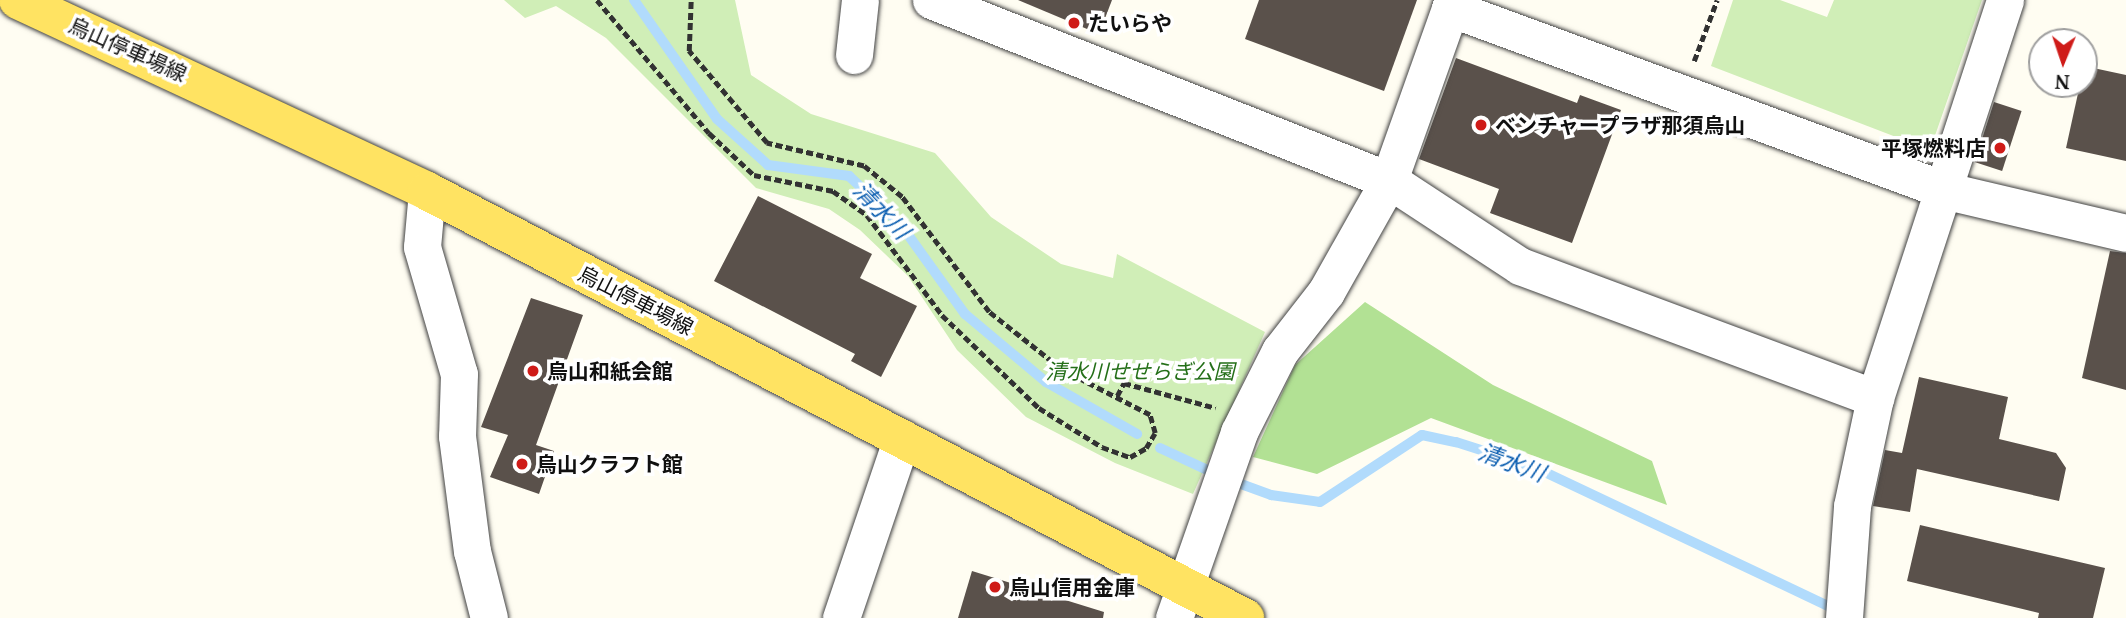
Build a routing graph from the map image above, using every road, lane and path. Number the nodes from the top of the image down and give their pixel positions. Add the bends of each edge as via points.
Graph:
1 (18, 0) edge
2 (597, 0) edge
3 (691, 0) edge
4 (860, 0) edge
5 (930, 0) edge
6 (1717, 0) edge
7 (2005, 0) edge
8 (1452, 4) edge
9 (854, 55) dead end
10 (1691, 68) dead end
11 (1389, 180) junction
12 (427, 191) junction
13 (1947, 191) junction
14 (2126, 233) edge
15 (1118, 396) junction
16 (1875, 398) junction
17 (1244, 421) junction
18 (902, 438) junction
19 (1179, 603) edge
20 (1845, 605) edge
21 (489, 618) edge
22 (841, 618) edge
23 (1245, 618) edge

1 - 12 main road, 烏山停車場線
2 - 15 path via 709,133 754,175 833,191 867,215 909,262 942,315 1039,408 1130,457 1146,448 1155,432 1150,415
3 - 15 path via 689,51 767,143 864,166 902,197 989,312 1061,369
4 - 9 street
5 - 11 street
6 - 10 path
7 - 13 street
8 - 11 street
8 - 13 street
11 - 16 street via 1520,266
11 - 17 street via 1326,292 1280,351
12 - 18 main road, 烏山停車場線
12 - 21 street via 422,247 459,374 457,436 472,551
13 - 14 street
13 - 16 street
15 - 17 path via 1124,383 1171,400 1193,399
16 - 20 street via 1852,506
17 - 19 street
18 - 19 main road, 烏山停車場線
18 - 22 street
19 - 23 main road, 烏山停車場線

